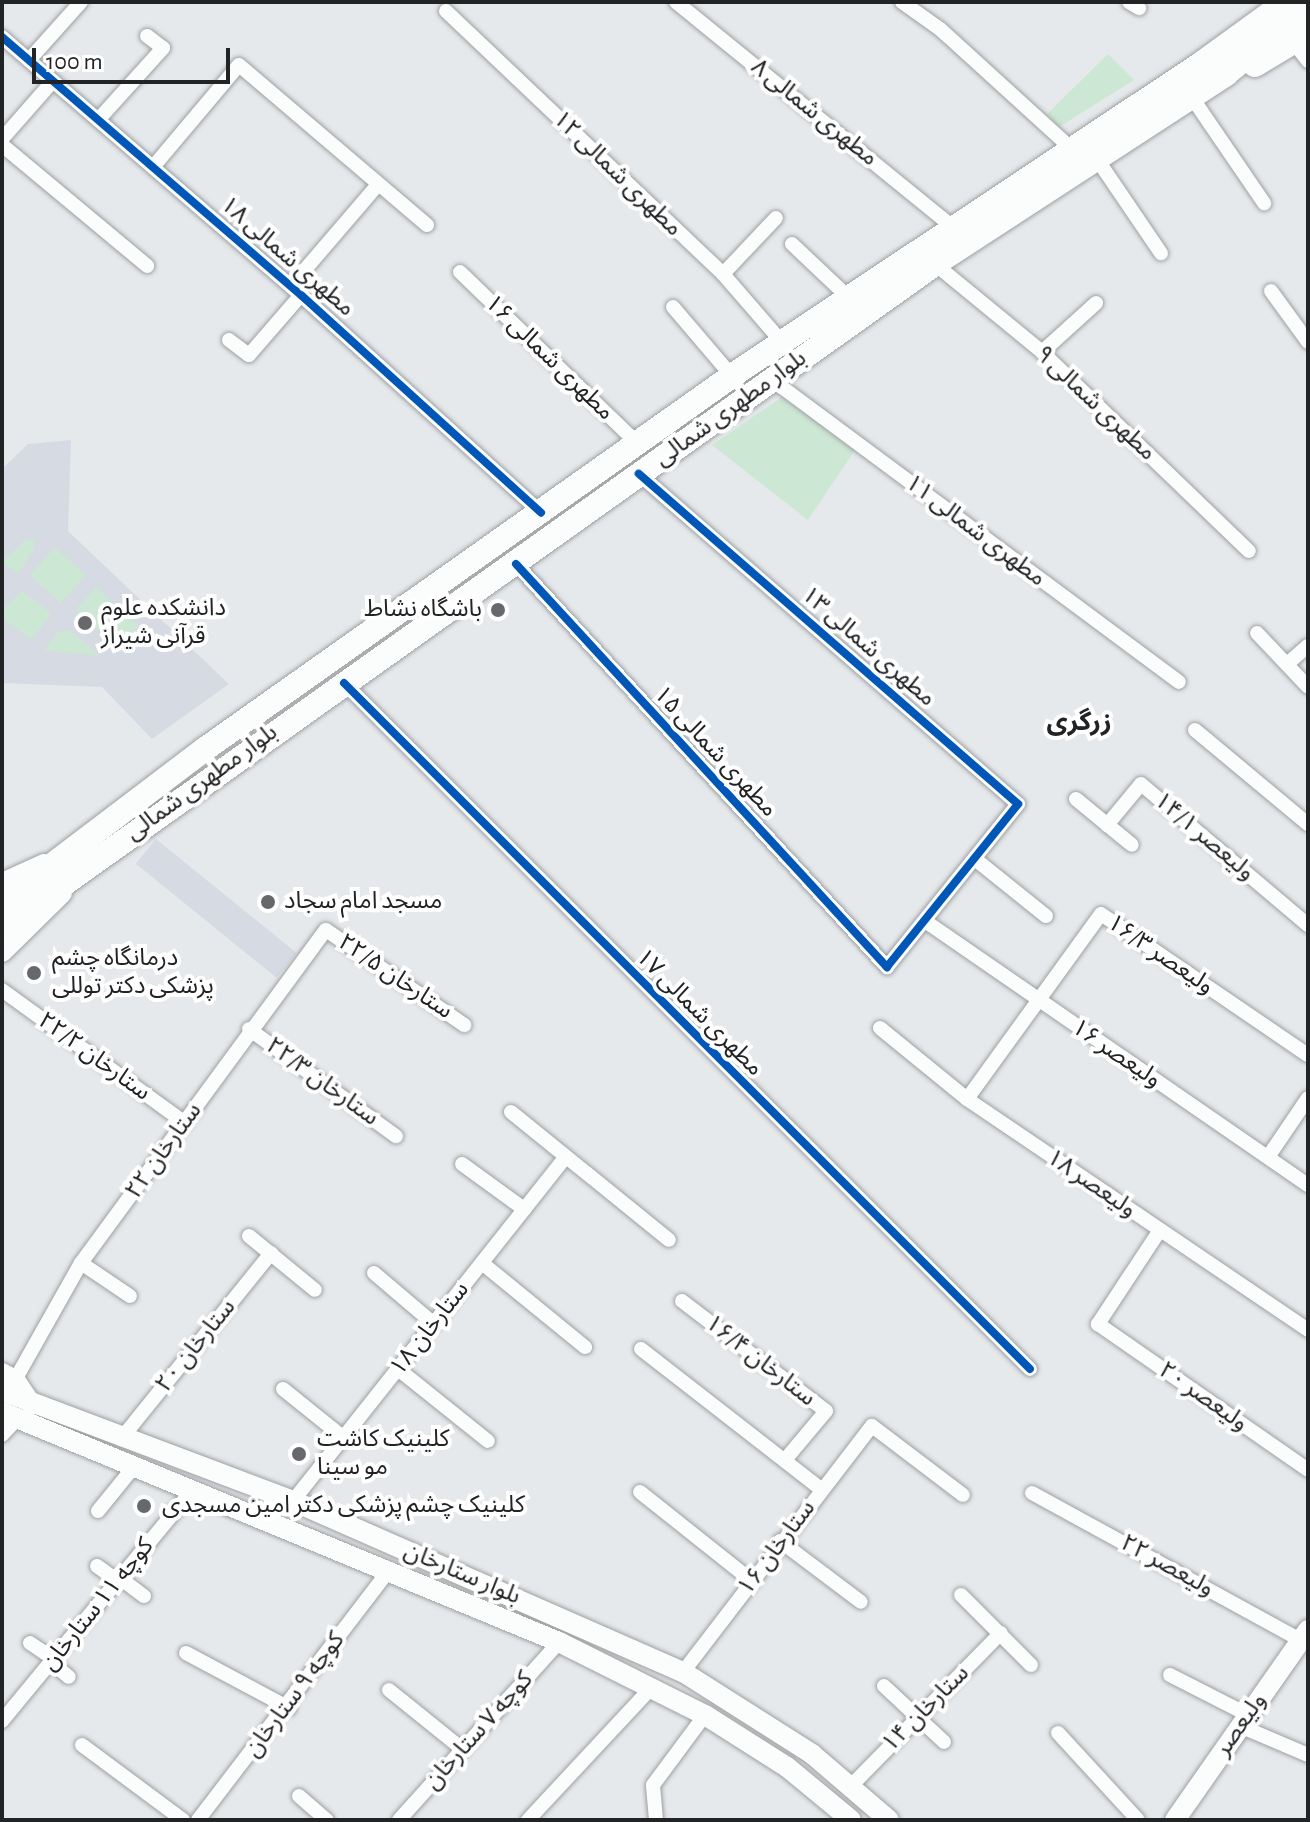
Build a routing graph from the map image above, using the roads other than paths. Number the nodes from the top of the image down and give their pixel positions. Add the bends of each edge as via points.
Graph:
1 (81, 2) edge
2 (676, 2) edge
3 (902, 2) edge
4 (1261, 2) edge
5 (1286, 2) edge
6 (1308, 8) edge
7 (446, 11) dead end
8 (147, 36) dead end
9 (2, 37) edge
10 (1303, 46) edge
11 (29, 60) junction
12 (1202, 63) junction
13 (1226, 74) junction
14 (53, 81) junction
15 (1191, 96) junction
16 (98, 120) junction
17 (2, 142) edge
18 (1071, 148) junction
19 (1097, 159) junction
20 (153, 167) junction
21 (376, 187) junction
22 (1264, 203) dead end
23 (776, 218) dead end
24 (427, 225) dead end
25 (952, 226) junction
26 (792, 244) dead end
27 (1161, 253) dead end
28 (935, 264) junction
29 (147, 266) dead end
30 (460, 272) dead end
31 (723, 274) junction
32 (296, 290) junction
33 (1271, 291) dead end
34 (848, 297) junction
35 (1096, 303) dead end
36 (673, 307) dead end
37 (1306, 337) edge
38 (229, 340) dead end
39 (782, 342) junction
40 (1042, 352) junction
41 (732, 376) junction
42 (771, 379) junction
43 (638, 444) junction
44 (639, 474) junction
45 (541, 513) junction
46 (1249, 551) dead end
47 (516, 564) junction
48 (1257, 633) dead end
49 (1308, 646) edge
50 (1287, 664) junction
51 (1179, 682) dead end
52 (344, 683) junction
53 (1308, 687) edge
54 (1195, 730) dead end
55 (1076, 799) dead end
56 (1308, 824) edge
57 (1107, 825) junction
58 (1132, 845) dead end
59 (975, 859) junction
60 (76, 862) junction
61 (2, 883) edge
62 (2, 903) edge
63 (1046, 916) dead end
64 (925, 921) junction
65 (1308, 925) edge
66 (2, 928) edge
67 (326, 930) joint
68 (2, 952) edge
69 (2, 990) edge
70 (1038, 1001) junction
71 (464, 1025) dead end
72 (880, 1028) dead end
73 (249, 1029) junction
74 (1308, 1055) edge
75 (1308, 1098) edge
76 (967, 1099) junction
77 (511, 1112) dead end
78 (185, 1123) junction
79 (396, 1136) dead end
80 (566, 1157) junction
81 (1268, 1157) junction
82 (462, 1164) dead end
83 (1308, 1185) edge
84 (524, 1209) junction
85 (1160, 1230) junction
86 (249, 1236) dead end
87 (669, 1240) dead end
88 (271, 1253) junction
89 (81, 1263) junction
90 (482, 1263) junction
91 (374, 1273) dead end
92 (315, 1290) dead end
93 (130, 1296) dead end
94 (682, 1301) dead end
95 (433, 1323) junction
96 (1308, 1330) edge
97 (585, 1347) dead end
98 (641, 1349) dead end
99 (398, 1369) junction
100 (1030, 1369) dead end
101 (6, 1381) edge
102 (283, 1389) dead end
103 (9, 1416) edge
104 (2, 1435) edge
105 (344, 1438) junction
106 (121, 1439) junction
107 (488, 1441) dead end
108 (785, 1460) junction
109 (133, 1468) junction
110 (1308, 1470) edge
111 (193, 1489) junction
112 (821, 1489) junction
113 (640, 1492) dead end
114 (1032, 1493) dead end
115 (963, 1495) dead end
116 (293, 1501) junction
117 (98, 1511) dead end
118 (780, 1541) junction
119 (97, 1566) dead end
120 (390, 1569) junction
121 (119, 1580) junction
122 (752, 1581) junction
123 (961, 1595) dead end
124 (144, 1596) dead end
125 (861, 1602) dead end
126 (1001, 1633) junction
127 (1304, 1635) edge
128 (559, 1642) junction
129 (30, 1643) dead end
130 (186, 1653) dead end
131 (52, 1661) junction
132 (1031, 1665) dead end
133 (683, 1672) junction
134 (1170, 1675) dead end
135 (69, 1677) dead end
136 (884, 1686) dead end
137 (652, 1687) junction
138 (389, 1690) dead end
139 (289, 1708) junction
140 (705, 1715) junction
141 (917, 1716) junction
142 (2, 1721) edge
143 (1244, 1721) junction
144 (1058, 1733) dead end
145 (944, 1742) dead end
146 (82, 1745) dead end
147 (462, 1749) junction
148 (1308, 1755) edge
149 (851, 1786) junction
150 (299, 1796) dead end
151 (183, 1820) edge
152 (198, 1820) edge
153 (327, 1820) edge
154 (399, 1820) edge
155 (528, 1820) edge
156 (656, 1820) edge
157 (851, 1820) edge
158 (889, 1820) edge
159 (1138, 1820) edge
160 (1175, 1820) edge

1 - 11 street
2 - 25 street, ۸ مطهری شمالی
3 - 18 street via 1004,84
4 - 12 main road via 1227,25
5 - 12 main road, بلوار مطهرى شمالى
6 - 13 main road, بلوار مطهرى شمالى
7 - 31 street, ۱۲ مطهری شمالی
8 - 16 street via 163,48
9 - 11 street, ۱۸ مطهری شمالی
10 - 13 main road
11 - 14 street, ۱۸ مطهری شمالی
12 - 18 main road, بلوار مطهرى شمالى
13 - 15 main road, بلوار مطهرى شمالى
14 - 16 street, ۱۸ مطهری شمالی
14 - 17 street
15 - 19 main road, بلوار مطهرى شمالى
15 - 22 street
16 - 20 street, ۱۸ مطهری شمالی
17 - 29 street
18 - 25 main road, بلوار مطهرى شمالى
19 - 27 street
19 - 28 main road, بلوار مطهرى شمالى
20 - 21 street via 239,65
20 - 32 street, ۱۸ مطهری شمالی
21 - 24 street
21 - 32 street
23 - 31 street
25 - 34 main road, بلوار مطهرى شمالى
26 - 34 street
28 - 40 street, ۹ مطهری شمالی
28 - 42 main road, بلوار مطهرى شمالى
30 - 43 street, ۱۶ مطهری شمالی
31 - 39 street, ۱۲ مطهری شمالی
32 - 38 street via 249,355
32 - 45 street, ۱۸ مطهری شمالی
33 - 37 street
34 - 39 main road, بلوار مطهرى شمالى
35 - 40 street
36 - 41 street
39 - 41 main road, بلوار مطهرى شمالى
40 - 46 street, ۹ مطهری شمالی
41 - 43 main road, بلوار مطهرى شمالى
42 - 44 main road, بلوار مطهرى شمالى
42 - 51 street, ۱۱ مطهری شمالی
43 - 45 main road, بلوار مطهرى شمالى
44 - 47 main road, بلوار مطهرى شمالى
44 - 59 street, ۱۳ مطهری شمالی via 1018,804
45 - 60 main road, بلوار مطهرى شمالى via 205,749
47 - 52 main road, بلوار مطهرى شمالى
47 - 64 street, ۱۵ مطهری شمالی via 887,967
48 - 50 street
49 - 50 street
50 - 53 street
52 - 60 main road, بلوار مطهرى شمالى
52 - 100 street, ۱۷ مطهری شمالی
54 - 56 street
55 - 57 street
57 - 58 street
57 - 65 street, ۱۴/۱ ولیعصر via 1141,784
59 - 63 street
59 - 64 street
60 - 61 main road
60 - 62 main road, بلوار مطهرى شمالى
60 - 66 main road, بلوار مطهرى شمالى
60 - 68 main road
64 - 70 street, ۱۶ ولیعصر
67 - 71 street, ۲۲/۵ ستارخان
67 - 73 street, ۲۲ ستارخان
69 - 78 street, ۲۲/۲ ستارخان
70 - 74 street, ۱۶/۳ ولیعصر via 1101,914
70 - 76 street
70 - 81 street, ۱۶ ولیعصر
72 - 76 street, ۱۸ ولیعصر
73 - 78 street, ۲۲ ستارخان
73 - 79 street, ۲۲/۳ ستارخان
75 - 81 street
76 - 85 street, ۱۸ ولیعصر
77 - 80 street
78 - 89 street, ۲۲ ستارخان
80 - 84 street, ۱۸ ستارخان
80 - 87 street
81 - 83 street, ۱۶ ولیعصر
82 - 84 street
84 - 90 street, ۱۸ ستارخان
85 - 96 street, ۱۸ ولیعصر
85 - 110 street, ۲۰ ولیعصر via 1098,1324
86 - 88 street
88 - 92 street
88 - 106 street, ۲۰ ستارخان
89 - 93 street
89 - 101 street, ۲۲ ستارخان
90 - 95 street, ۱۸ ستارخان
90 - 97 street
91 - 95 street
94 - 108 street, ۱۶/۴ ستارخان via 826,1411
95 - 99 street, ۱۸ ستارخان
98 - 108 street
99 - 105 street, ۱۸ ستارخان
99 - 107 street
101 - 106 main road, بلوار ستارخان via 32,1405
102 - 105 street
103 - 104 street
103 - 109 main road, بلوار ستارخان
105 - 116 street, ۱۸ ستارخان
106 - 116 main road, بلوار ستارخان
108 - 112 street
109 - 111 main road, بلوار ستارخان
109 - 117 street
111 - 120 main road, بلوار ستارخان
111 - 121 street, کوچه ۱۱ ستارخان
112 - 115 street, ۱۶ ستارخان via 872,1426
112 - 118 street, ۱۶ ستارخان
113 - 122 street
114 - 127 street, ۲۲ ولیعصر
116 - 133 main road, بلوار ستارخان
118 - 122 street, ۱۶ ستارخان
118 - 125 street
119 - 121 street
120 - 128 main road, بلوار ستارخان
120 - 139 street, کوچه ۹ ستارخان
121 - 124 street
121 - 131 street, کوچه ۱۱ ستارخان
122 - 133 street, ۱۶ ستارخان
123 - 126 street
126 - 132 street
126 - 141 street, ۱۴ ستارخان
127 - 143 main road, ولیعصر
128 - 137 main road, بلوار ستارخان
128 - 147 street, کوچه ۷ ستارخان
129 - 131 street
130 - 139 street
131 - 135 street
131 - 142 street, کوچه ۱۱ ستارخان
133 - 149 main road, بلوار ستارخان via 812,1754
134 - 143 street
136 - 141 street
137 - 140 main road, بلوار ستارخان
137 - 155 street
138 - 147 street
139 - 152 street, کوچه ۹ ستارخان
140 - 156 street via 653,1785
140 - 157 main road, بلوار ستارخان via 787,1767
141 - 145 street
141 - 149 street, ۱۴ ستارخان
143 - 148 street
143 - 160 main road, ولیعصر
144 - 159 street
146 - 151 street
147 - 154 street, کوچه ۷ ستارخان
149 - 158 main road, بلوار ستارخان
150 - 153 street

